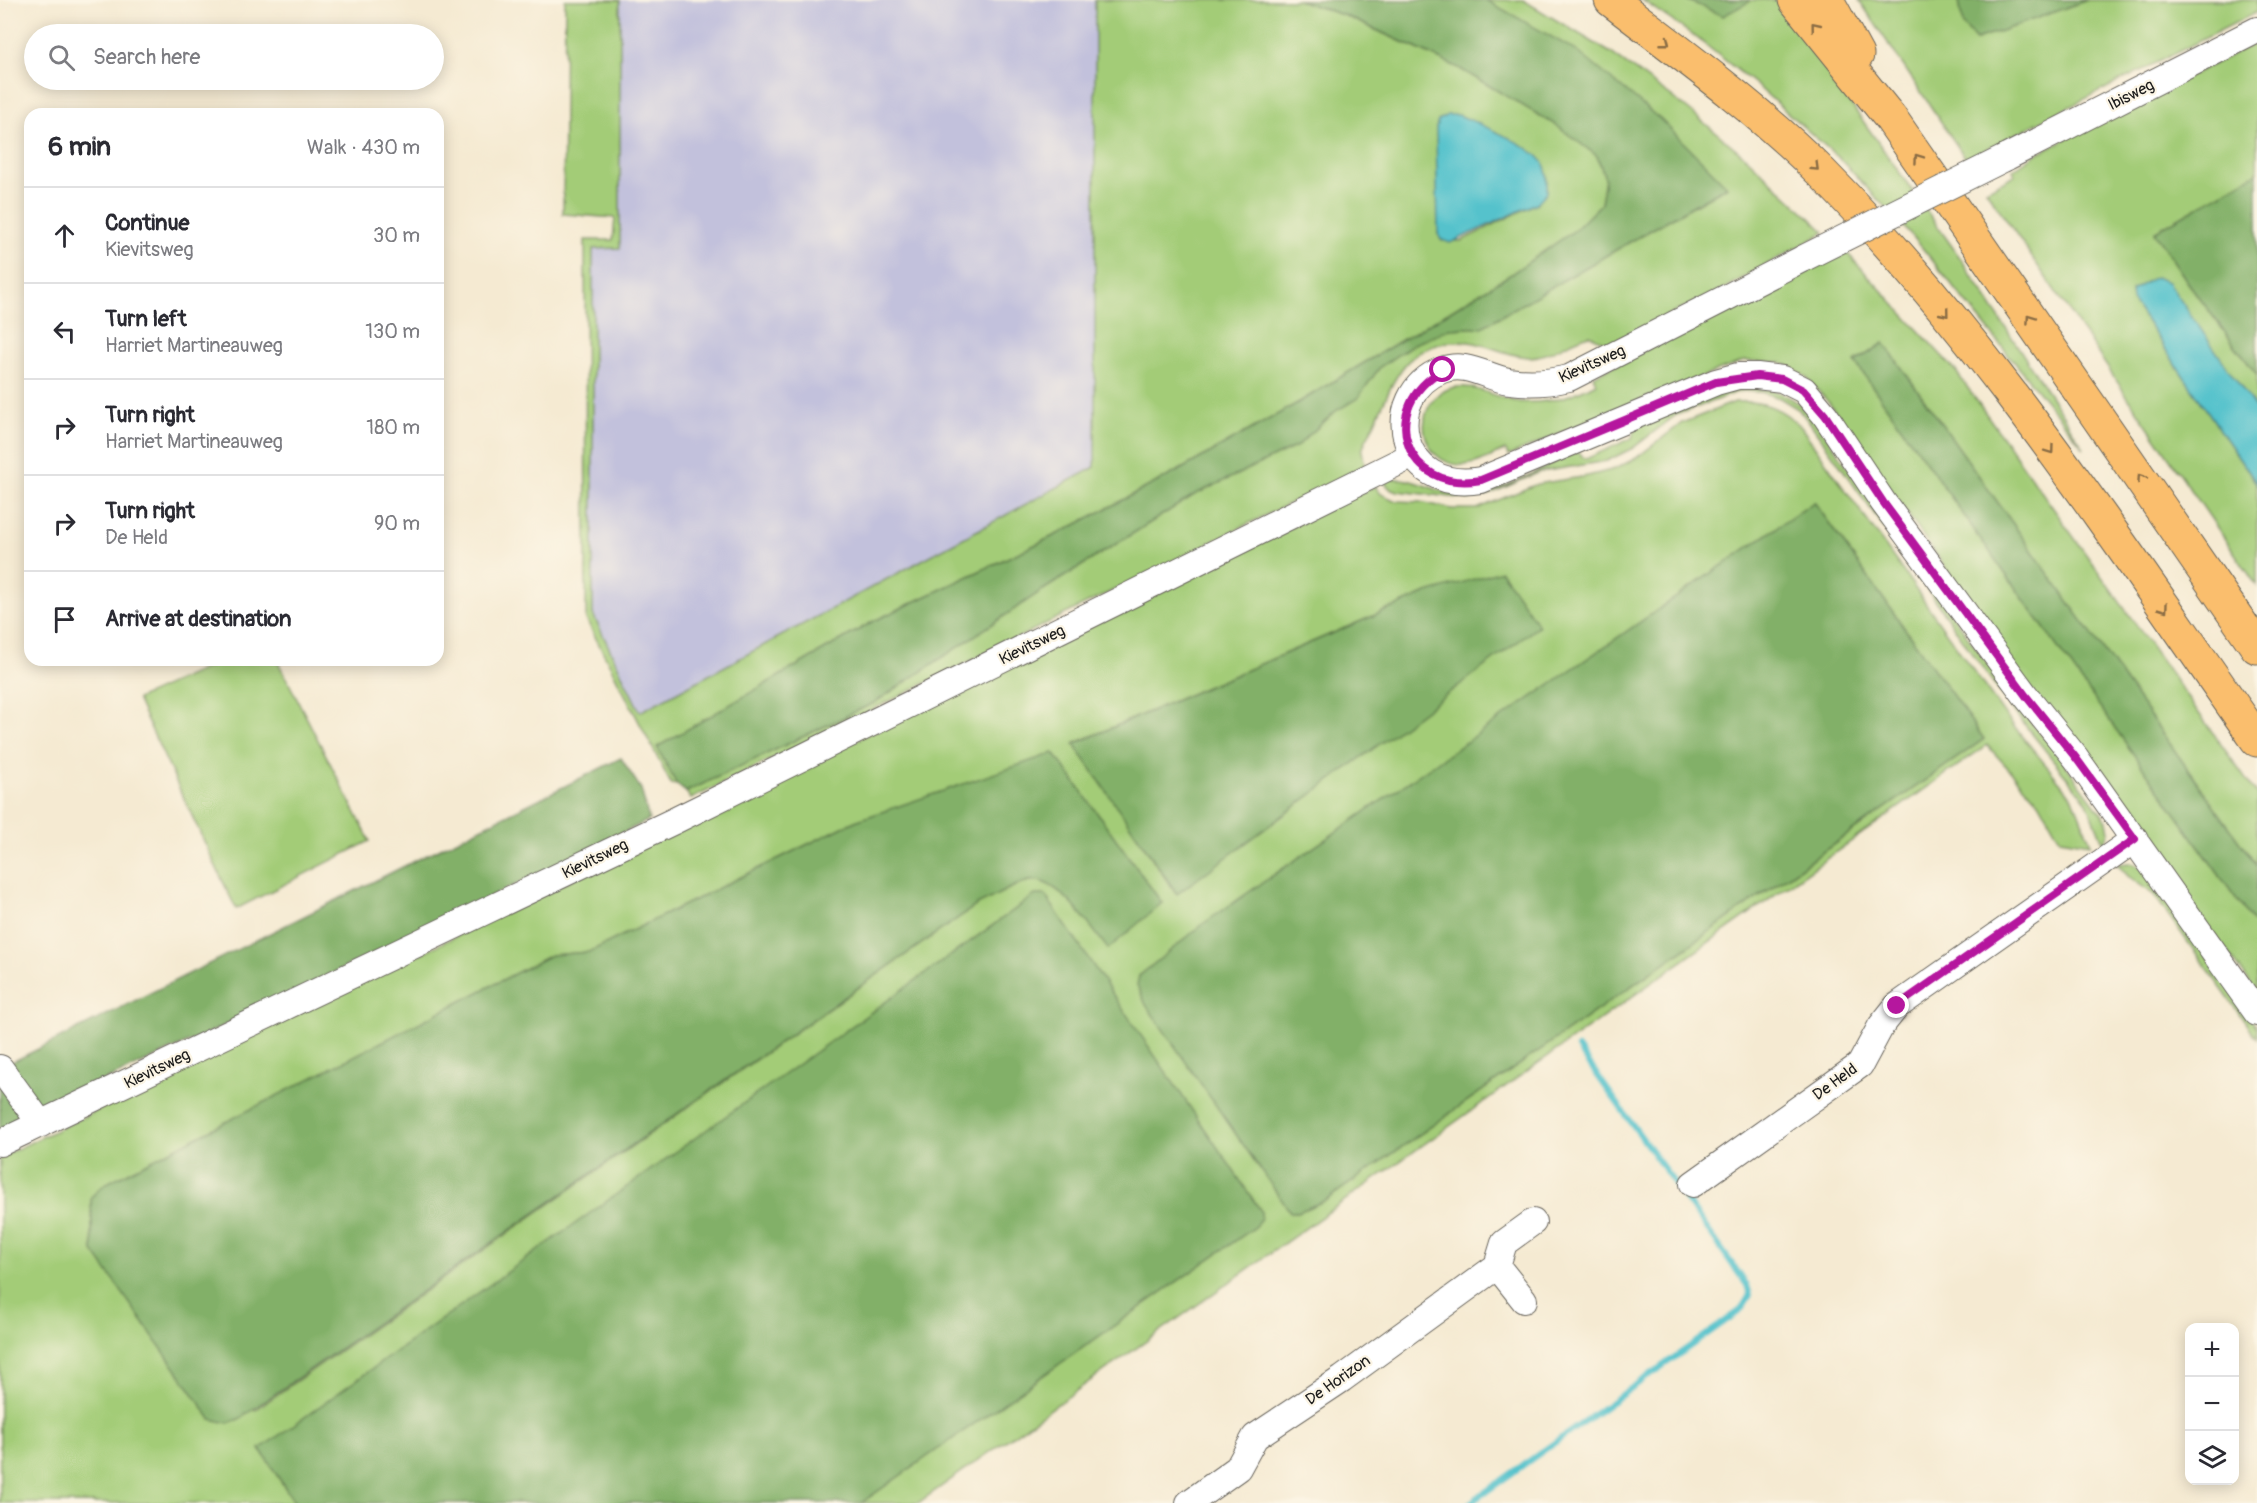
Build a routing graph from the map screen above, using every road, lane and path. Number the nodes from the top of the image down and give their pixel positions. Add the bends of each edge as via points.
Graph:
1 (1795, 0) edge
2 (1827, 0) edge
3 (1610, 2) edge
4 (2257, 30) edge
5 (1892, 120) junction
6 (2005, 158) joint
7 (1413, 455) junction
8 (2257, 647) edge
9 (2257, 740) edge
10 (2135, 839) junction
11 (2257, 1013) edge
12 (0, 1068) edge
13 (41, 1124) junction
14 (0, 1143) edge
15 (1694, 1184) dead end
16 (1533, 1221) dead end
17 (1497, 1266) junction
18 (1524, 1300) dead end
19 (1189, 1503) edge

5 -> 1 highway
2 - 5 highway
3 -> 9 highway via 1763,118 1892,246 2016,402
4 - 6 street, Ibisweg
8 -> 5 highway
6 - 7 street, Kievitsweg, bridge via 1569,378 1534,384 1472,368 1443,370 1418,388 1406,413 1406,437
7 - 10 street via 1431,475 1463,483 1481,480 1716,382 1757,376 1782,379 1803,390 1825,415 2005,669
7 - 13 street, Kievitsweg via 674,821
10 - 11 street
10 - 15 street, De Held via 1897,1006 1860,1065
12 - 13 street
13 - 14 street, Kievitsweg
16 - 17 street via 1504,1243
17 - 18 street
17 - 19 street, De Horizon via 1255,1437 1238,1468

